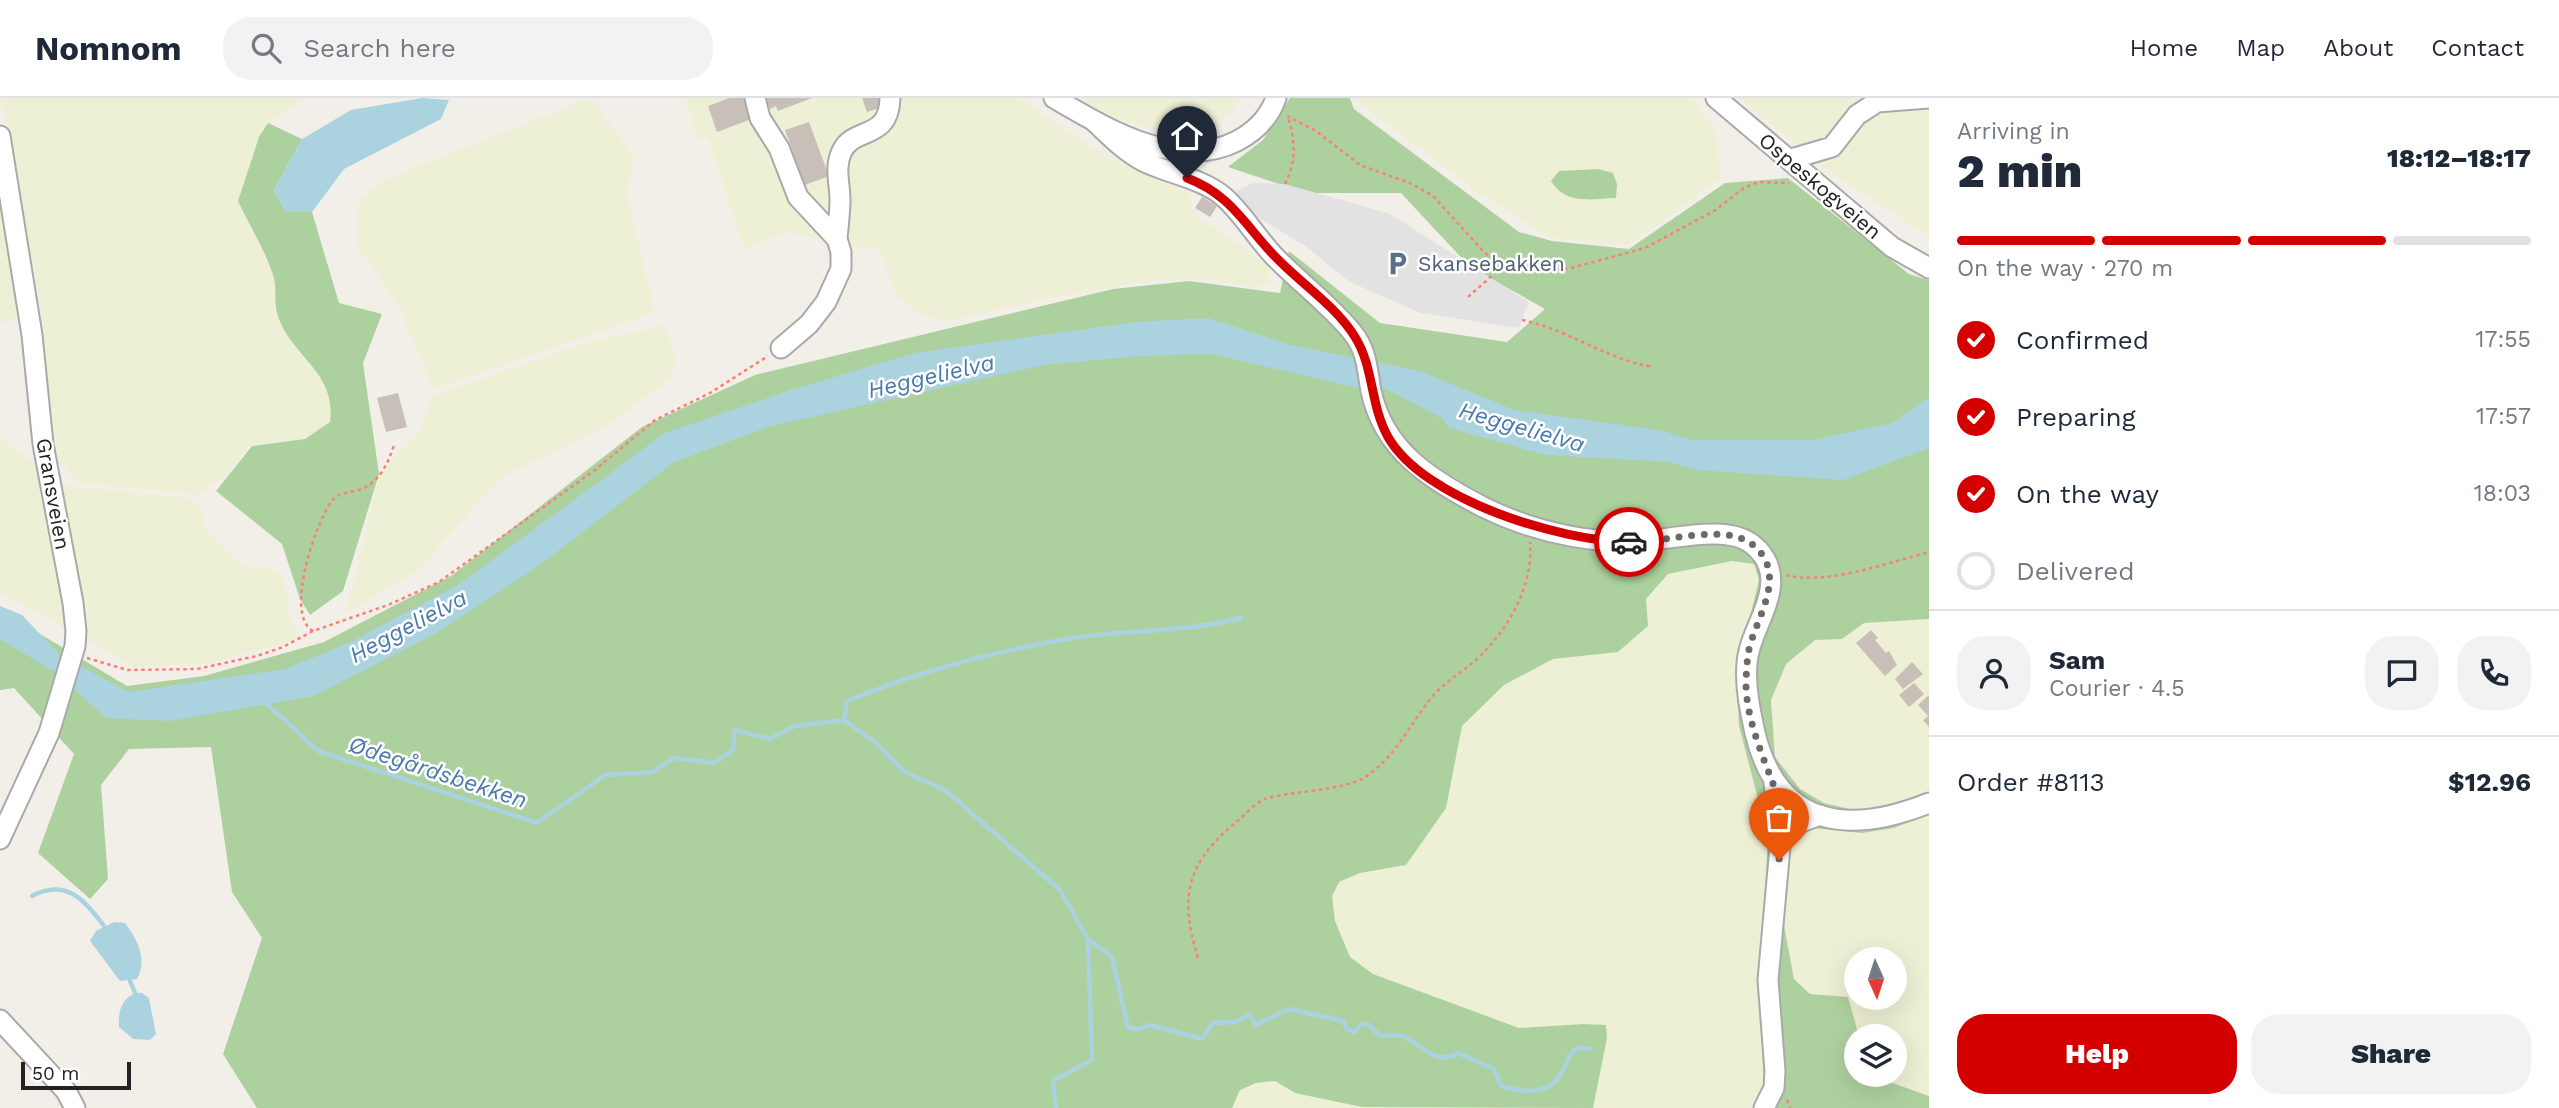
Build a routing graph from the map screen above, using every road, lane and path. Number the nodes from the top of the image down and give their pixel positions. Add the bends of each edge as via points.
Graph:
1 (755, 98) edge
2 (890, 98) edge
3 (1054, 98) edge
4 (1716, 98) edge
5 (1929, 98) edge
6 (1278, 108) edge
7 (1094, 121) junction
8 (0, 136) edge
9 (1791, 159) junction
10 (1817, 182) junction
11 (1285, 184) dead end
12 (837, 239) junction
13 (1503, 266) junction
14 (1929, 268) edge
15 (1468, 297) dead end
16 (1522, 320) dead end
17 (781, 348) joint
18 (1653, 367) dead end
19 (394, 445) dead end
20 (1527, 525) junction
21 (1929, 552) edge
22 (1770, 570) junction
23 (313, 631) junction
24 (73, 653) junction
25 (1773, 783) junction
26 (1929, 803) edge
27 (1820, 815) junction
28 (1781, 836) junction
29 (0, 839) edge
30 (1198, 958) dead end
31 (0, 1020) edge
32 (75, 1108) edge
33 (1764, 1108) edge

1 - 12 street via 799,197
2 - 12 street via 879,127 847,144 841,153
3 - 7 street
4 - 9 street, Ospeskogveien
5 - 9 street via 1877,102 1857,115 1832,146
6 - 7 street via 1244,137 1205,151 1151,145
6 - 11 path via 1296,150
6 - 13 path via 1360,164 1433,196 1484,252
7 - 20 street via 1124,150 1224,197 1275,257 1353,333 1366,354 1372,394 1388,437 1412,463 1439,483
8 - 24 street, Gransveien via 32,335 44,455 74,603
9 - 10 street, Ospeskogveien
10 - 13 path via 1759,182 1645,248 1572,268 1536,272
10 - 14 street, Ospeskogveien via 1892,247
12 - 17 street via 841,269 826,302
13 - 15 path
16 - 18 path via 1554,328 1624,362
17 - 23 path via 710,393 655,420 595,470 439,582 364,615
19 - 23 path via 377,478 363,489 332,499 322,520 300,601 300,618
20 - 22 street via 1568,536 1622,542 1728,534 1754,546
20 - 30 path via 1531,557 1516,611 1478,658 1433,696 1401,745 1361,780 1263,800 1212,842 1194,870 1187,894 1189,928
21 - 22 path via 1823,577 1799,578
22 - 25 street via 1770,591 1748,652 1746,687 1758,746
23 - 24 path via 257,656 197,669 164,672 105,665
24 - 29 street, Gransveien via 49,733
25 - 27 street
25 - 28 street
26 - 27 street via 1877,820 1844,821
27 - 28 street
28 - 33 street via 1768,980 1774,1088
31 - 32 street via 66,1091

